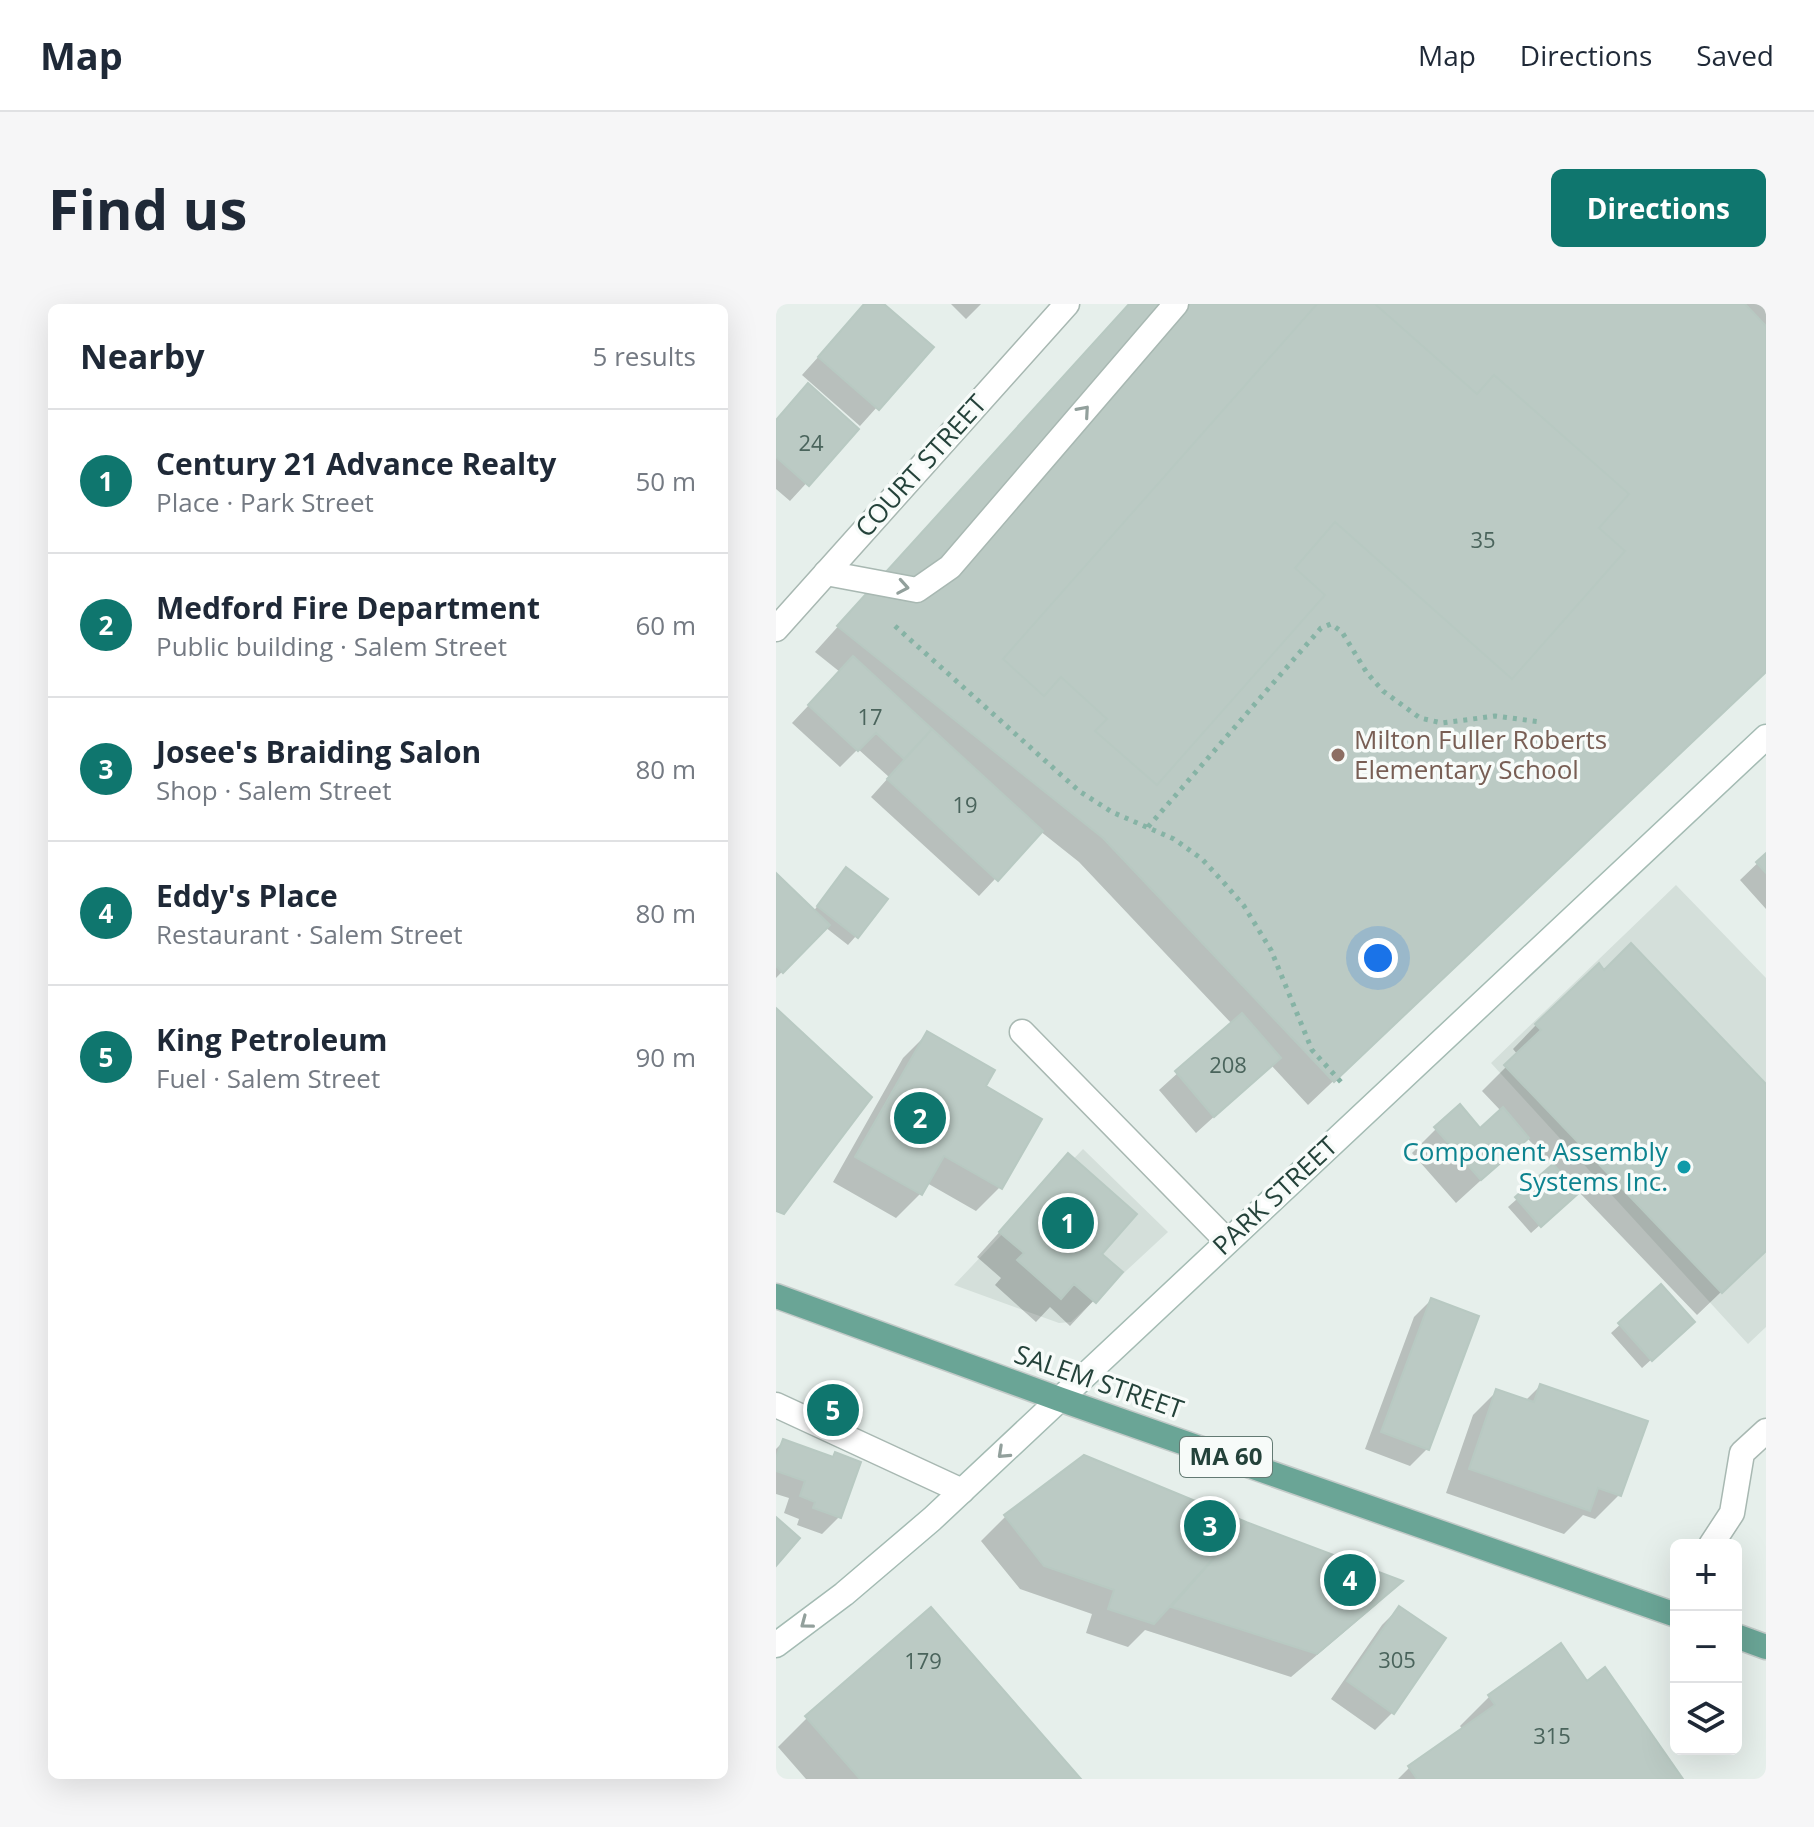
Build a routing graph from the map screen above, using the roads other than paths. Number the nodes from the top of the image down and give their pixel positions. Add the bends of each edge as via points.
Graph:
1 (1067, 304) edge
2 (1176, 304) edge
3 (826, 573) junction
4 (776, 629) edge
5 (1766, 737) edge
6 (1022, 1032) dead end
7 (1227, 1241) junction
8 (776, 1296) edge
9 (1059, 1399) junction
10 (776, 1405) edge
11 (1766, 1431) edge
12 (962, 1491) junction
13 (1715, 1539) edge
14 (1670, 1607) edge
15 (1742, 1638) edge
16 (776, 1645) edge
17 (1766, 1647) edge

1 - 3 street, COURT STREET
3 -> 2 street via 917,590 950,567
3 - 4 street, COURT STREET
5 - 7 street, PARK STREET
6 - 7 street
7 - 9 street, PARK STREET
8 - 9 main road, SALEM STREET / MA 60
9 -> 12 street, PARK STREET
9 - 14 main road, SALEM STREET / MA 60
10 - 12 street
11 - 13 street via 1742,1453 1732,1513
12 -> 16 street, PARK STREET via 844,1594
15 - 17 main road

